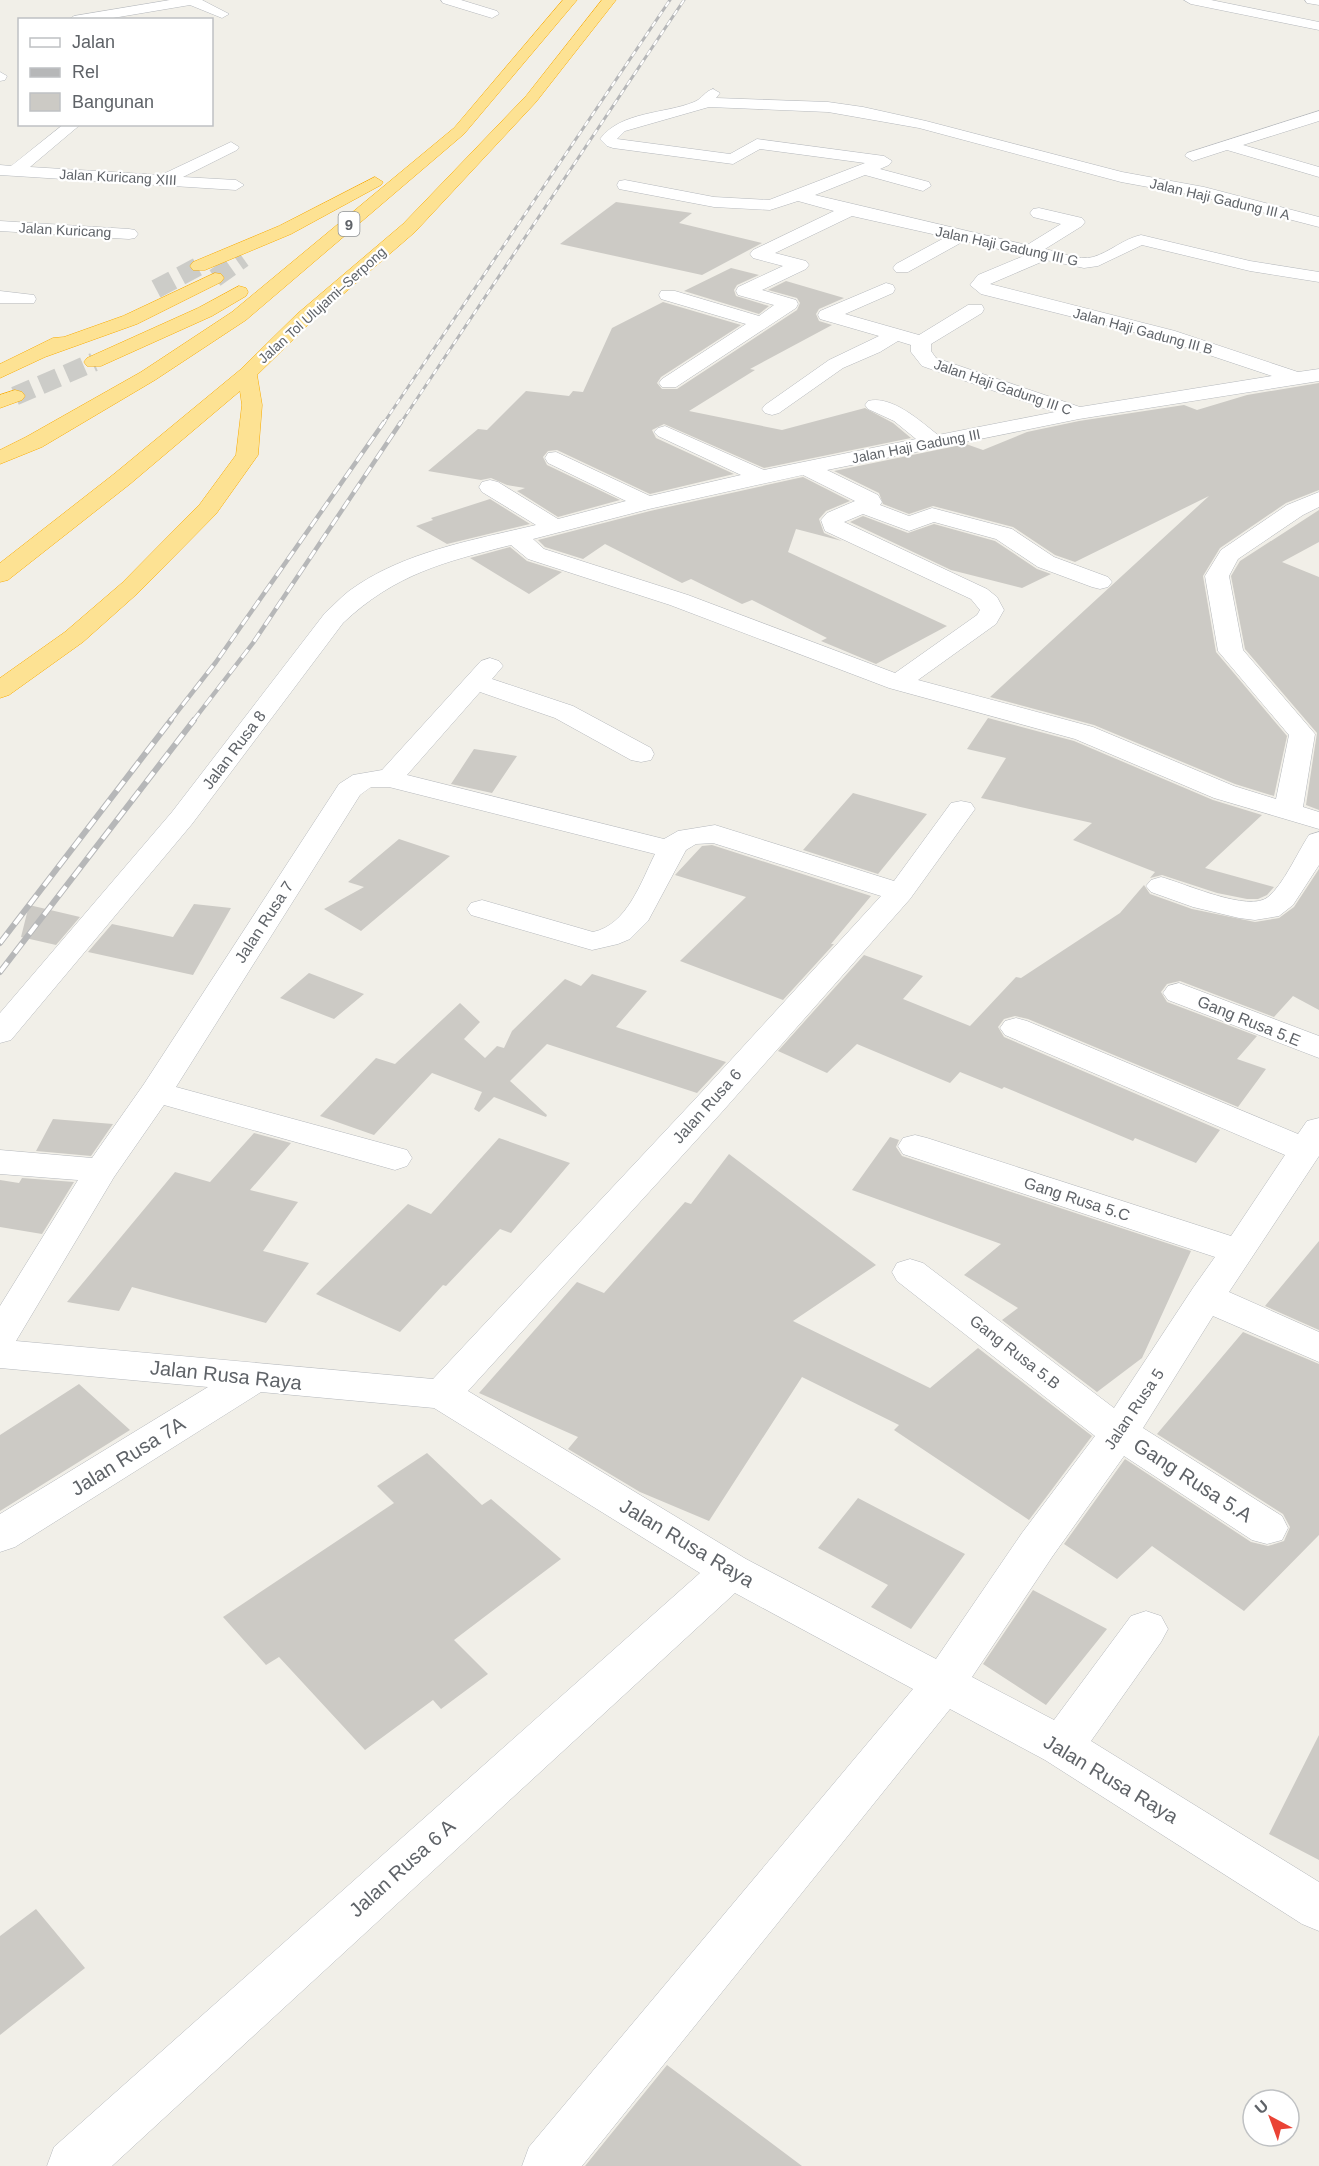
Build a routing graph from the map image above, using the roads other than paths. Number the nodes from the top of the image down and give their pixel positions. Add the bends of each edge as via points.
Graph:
1 (193, 0) edge
2 (448, 0) edge
3 (570, 0) edge
4 (609, 0) edge
5 (1191, 0) edge
6 (1312, 0) edge
7 (1319, 1) edge
8 (165, 2) edge
9 (222, 14) dead end
10 (492, 14) dead end
11 (84, 18) edge
12 (1319, 26) edge
13 (1319, 116) edge
14 (921, 124) junction
15 (71, 126) edge
16 (459, 131) junction
17 (776, 133) dead end
18 (906, 134) dead end
19 (757, 144) junction
20 (1226, 145) junction
21 (231, 147) dead end
22 (895, 147) dead end
23 (1193, 156) dead end
24 (884, 161) junction
25 (865, 170) junction
26 (8, 171) edge
27 (1319, 172) edge
28 (387, 176) junction
29 (164, 180) junction
30 (236, 184) dead end
31 (625, 185) dead end
32 (924, 186) dead end
33 (798, 196) junction
34 (896, 199) dead end
35 (858, 212) junction
36 (1039, 213) dead end
37 (1319, 222) edge
38 (0, 226) edge
39 (285, 230) junction
40 (129, 234) dead end
41 (960, 236) junction
42 (1037, 253) junction
43 (243, 258) tunnel mouth
44 (199, 266) tunnel mouth
45 (902, 268) dead end
46 (1319, 277) edge
47 (214, 278) tunnel mouth
48 (156, 289) tunnel mouth
49 (886, 289) dead end
50 (668, 295) dead end
51 (0, 297) edge
52 (27, 299) dead end
53 (789, 304) junction
54 (975, 309) dead end
55 (831, 316) junction
56 (760, 322) junction
57 (893, 336) junction
58 (921, 342) junction
59 (42, 352) junction
60 (94, 362) tunnel mouth
61 (0, 372) edge
62 (247, 374) junction
63 (1319, 375) edge
64 (1296, 378) junction
65 (669, 383) dead end
66 (875, 405) dead end
67 (772, 409) dead end
68 (1079, 413) junction
69 (665, 432) dead end
70 (933, 442) junction
71 (0, 458) edge
72 (556, 458) dead end
73 (807, 468) junction
74 (762, 477) junction
75 (490, 487) dead end
76 (1319, 499) edge
77 (647, 503) junction
78 (862, 506) junction
79 (556, 527) junction
80 (516, 537) junction
81 (0, 574) edge
82 (1100, 582) dead end
83 (898, 683) junction
84 (0, 690) edge
85 (641, 754) dead end
86 (389, 779) junction
87 (961, 808) dead end
88 (1288, 810) junction
89 (1319, 821) edge
90 (1319, 841) edge
91 (672, 850) junction
92 (1161, 886) dead end
93 (900, 893) junction
94 (482, 909) dead end
95 (1179, 993) dead end
96 (1016, 1028) dead end
97 (0, 1034) edge
98 (1319, 1048) edge
99 (156, 1092) junction
100 (1312, 1139) edge
101 (915, 1146) dead end
102 (395, 1158) dead end
103 (0, 1162) edge
104 (101, 1170) junction
105 (1239, 1252) junction
106 (910, 1272) dead end
107 (1206, 1298) junction
108 (0, 1337) edge
109 (1319, 1348) edge
110 (0, 1354) edge
111 (255, 1377) junction
112 (442, 1394) junction
113 (1119, 1433) junction
114 (1267, 1528) dead end
115 (0, 1535) edge
116 (731, 1571) junction
117 (1146, 1629) dead end
118 (943, 1685) junction
119 (1061, 1746) junction
120 (1319, 1908) edge
121 (74, 2166) edge
122 (548, 2166) edge

1 - 8 street
1 - 9 street
2 - 10 street
3 - 16 highway, 9
4 - 62 highway, Jalan Tol Ulujami–Serpong via 531,99 409,228 304,318
5 - 12 street
6 - 7 street
8 - 11 street
13 - 20 street
14 - 18 street
14 - 19 street, Jalan Haji Gadung III A via 828,107 710,98 620,128 608,140 733,159
14 - 37 street, Jalan Haji Gadung III A via 1120,177 1204,192
15 - 26 street
16 - 28 highway
16 - 71 highway, 9 via 239,316 137,382
17 - 19 street
19 - 24 street
20 - 23 street
20 - 27 street
21 - 29 street
22 - 24 street
24 - 25 street
25 - 32 street
25 - 33 street
26 - 29 street, Jalan Kuricang XIII
28 - 39 highway
28 - 60 highway via 325,231 255,282 206,312
29 - 30 street, Jalan Kuricang XIII
31 - 33 street via 673,196 762,205
33 - 35 street, Jalan Haji Gadung III G
34 - 35 street
35 - 41 street, Jalan Haji Gadung III G
35 - 53 street, Jalan Haji Gadung III C via 759,254 800,265 745,291
36 - 42 street via 1076,222
38 - 40 street, Jalan Kuricang
39 - 43 highway
39 - 44 highway
41 - 42 street, Jalan Haji Gadung III G
41 - 45 street
42 - 46 street, Jalan Haji Gadung III G via 1094,264 1141,240 1250,266
42 - 64 street, Jalan Haji Gadung III B via 979,285 1187,340
47 - 59 highway via 130,320
48 - 59 highway
49 - 55 street
50 - 56 street
51 - 52 street
53 - 55 street, Jalan Haji Gadung III C
53 - 56 street
54 - 58 street
55 - 57 street, Jalan Haji Gadung III C
56 - 65 street
57 - 58 street, Jalan Haji Gadung III C
57 - 67 street via 836,364
58 - 68 street, Jalan Haji Gadung III C via 921,352 929,362
59 - 61 highway
62 - 81 highway, Jalan Tol Ulujami–Serpong
62 - 84 highway via 252,405 247,455 208,509 130,588 74,637
63 - 64 street, Jalan Haji Gadung III
64 - 68 street, Jalan Haji Gadung III
66 - 70 street via 901,417
68 - 70 street, Jalan Haji Gadung III
69 - 74 street
70 - 73 street, Jalan Haji Gadung III
72 - 77 street
73 - 74 street, Jalan Haji Gadung III
73 - 78 street via 870,500
74 - 77 street, Jalan Haji Gadung III
75 - 79 street
76 - 88 street via 1295,510 1229,555 1217,576 1231,651 1302,734
77 - 79 street, Jalan Haji Gadung III
78 - 82 street via 909,524 932,514 1004,534 1046,562
78 - 83 street via 831,523 979,594 992,610 987,619
79 - 80 street, Jalan Haji Gadung III
80 - 83 street via 536,554 679,600
80 - 97 street, Jalan Rusa 8 via 444,555 393,575 358,596 334,618 182,818
83 - 88 street via 1084,733 1224,792
85 - 86 street via 483,673
86 - 91 street, Jalan Rusa 7
86 - 99 street, Jalan Rusa 7 via 357,782 349,790
87 - 93 street, Jalan Rusa 6
88 - 89 street
90 - 92 street via 1278,904 1265,912 1246,911
91 - 93 street via 685,838 715,834
91 - 94 street via 633,923 606,940 592,941
93 - 112 street, Jalan Rusa 6
95 - 98 street, Gang Rusa 5.E
96 - 100 street
99 - 102 street
99 - 104 street, Jalan Rusa 7
100 - 105 street, Jalan Rusa 5
101 - 105 street, Gang Rusa 5.C
103 - 104 street
104 - 108 street, Jalan Rusa 7
105 - 107 street, Jalan Rusa 5
106 - 113 street, Gang Rusa 5.B
107 - 109 street
107 - 113 street, Jalan Rusa 5
110 - 111 street, Jalan Rusa Raya
111 - 112 street, Jalan Rusa Raya
111 - 115 street, Jalan Rusa 7A
112 - 116 street, Jalan Rusa Raya
113 - 114 street, Gang Rusa 5.A
113 - 118 street, Jalan Rusa 5 via 1037,1545
116 - 118 street, Jalan Rusa Raya
116 - 121 street, Jalan Rusa 6 A
117 - 119 street
118 - 119 street, Jalan Rusa Raya
118 - 122 street, Jalan Rusa 5
119 - 120 street, Jalan Rusa Raya

